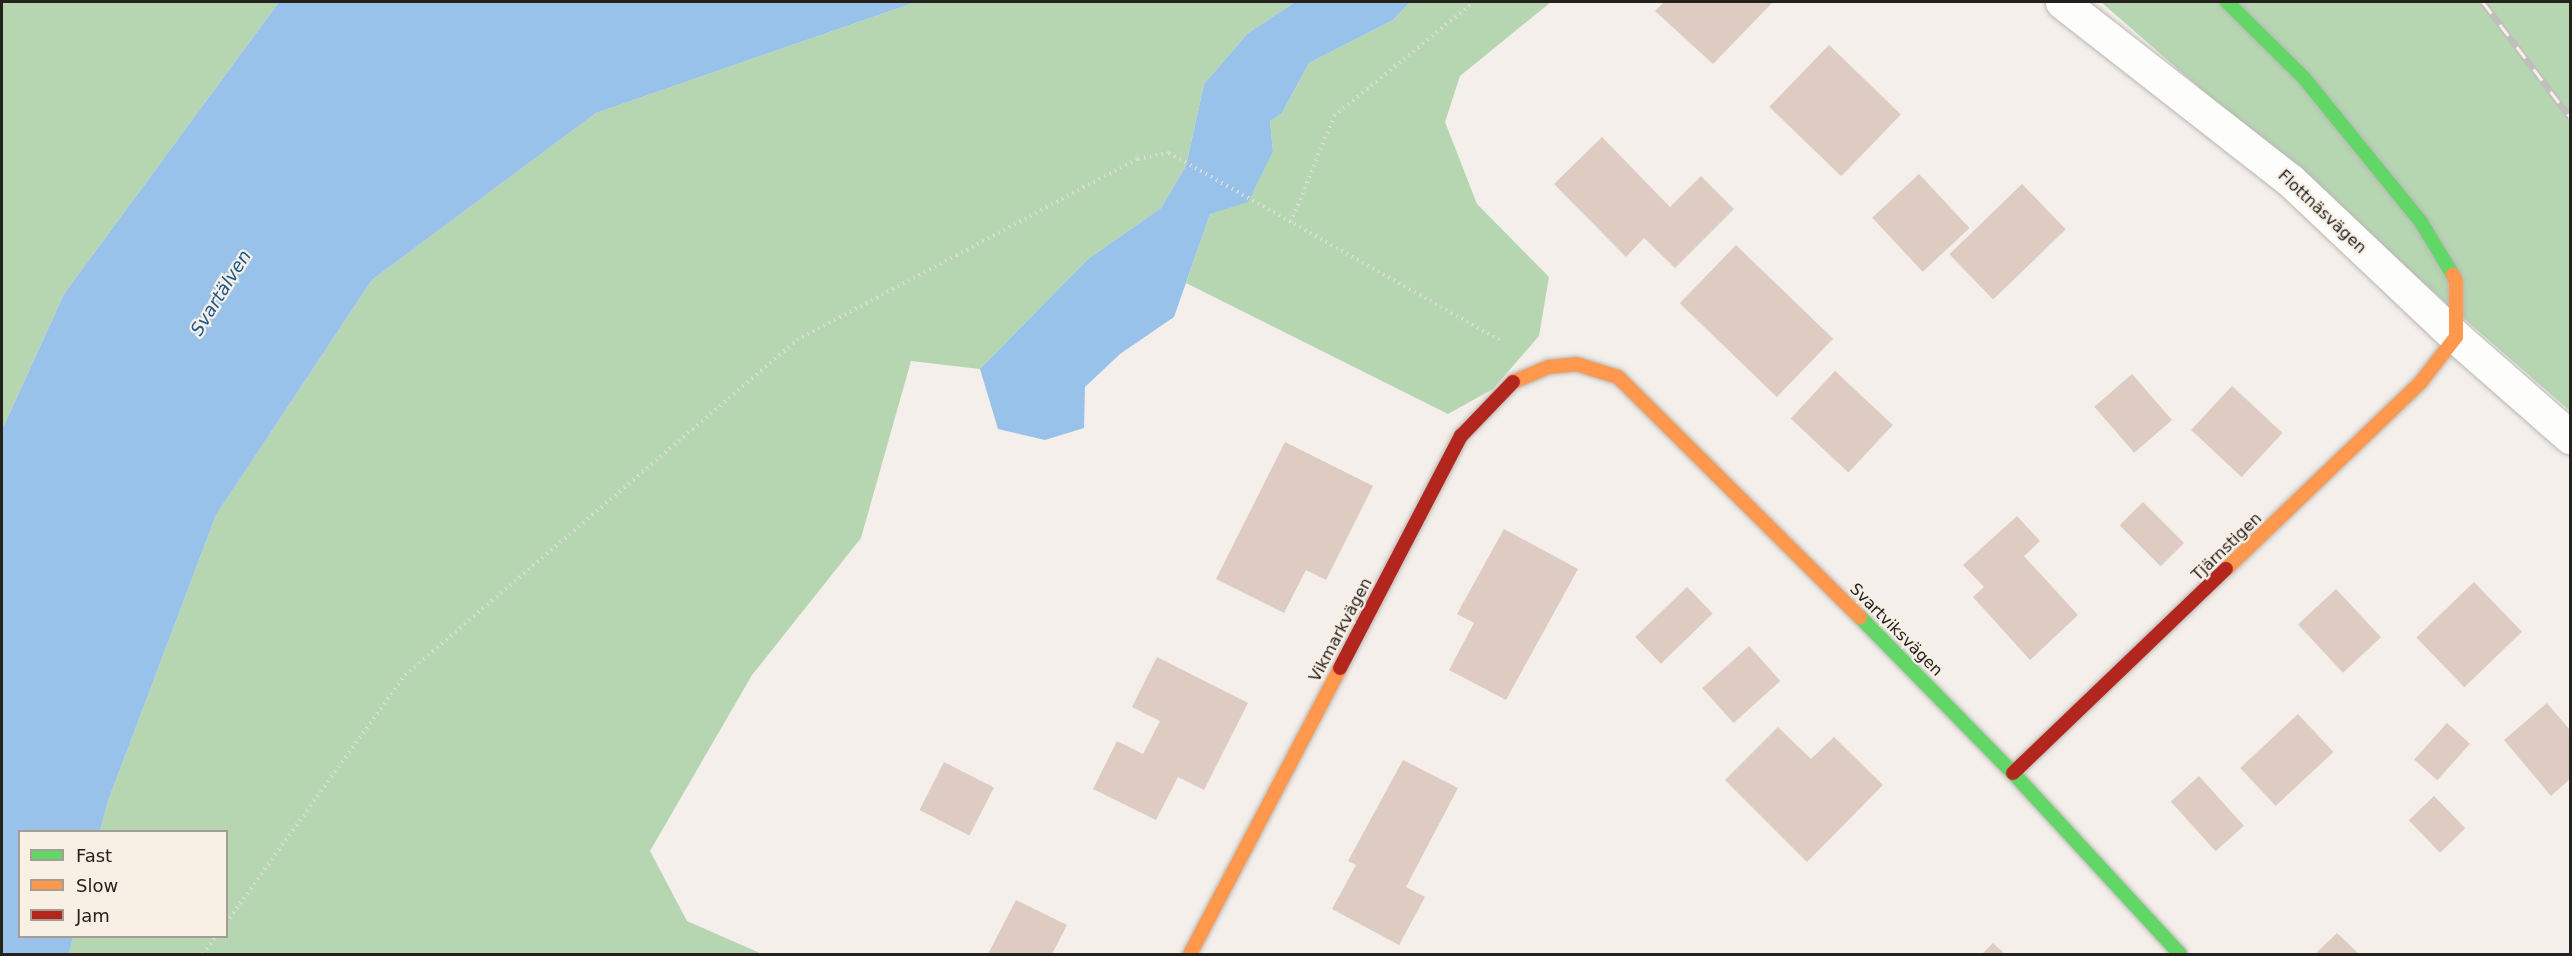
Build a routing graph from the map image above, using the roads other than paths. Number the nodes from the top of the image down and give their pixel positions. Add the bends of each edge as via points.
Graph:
1 (2062, 2) edge
2 (2227, 2) edge
3 (2456, 338) junction
4 (1565, 365) joint
5 (2571, 436) edge
6 (2013, 773) junction
7 (1190, 954) edge
8 (2180, 954) edge

1 - 3 street, Flottnäsvägen via 2290,180
2 - 3 street via 2304,78 2421,222 2456,280
3 - 5 street, Flottnäsvägen
3 - 6 street, Tjärnstigen via 2420,383
4 - 6 street, Svartviksvägen via 1576,364 1618,377
4 - 7 street, Vikmarkvägen via 1549,367 1507,385 1461,436
6 - 8 street, Svartviksvägen

